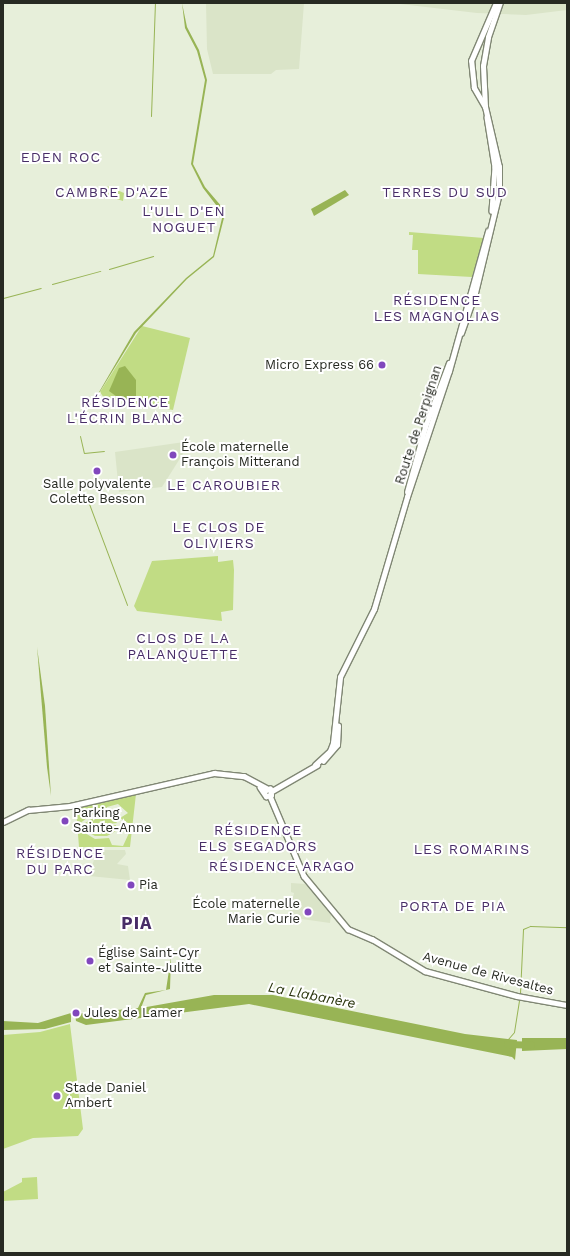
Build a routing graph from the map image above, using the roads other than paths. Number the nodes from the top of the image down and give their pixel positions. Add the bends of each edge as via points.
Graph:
1 (496, 3) edge
2 (500, 3) edge
3 (472, 82) junction
4 (483, 82) junction
5 (485, 107) junction
6 (269, 792) junction
7 (3, 822) edge
8 (567, 1005) edge

1 - 3 main road, Route de Perpignan via 473,52
2 - 4 main road, Route de Perpignan via 485,50
3 - 4 main road
3 - 5 main road, Route de Perpignan
4 - 5 main road, Route de Perpignan
5 - 6 main road, Route de Perpignan via 500,175 499,193 457,340 406,496 374,609 343,667 336,690 338,740 334,751 315,766
6 - 7 main road via 232,773 214,773 70,806 28,810
6 - 8 main road, Avenue de Rivesaltes via 304,876 343,924 425,971 517,996

